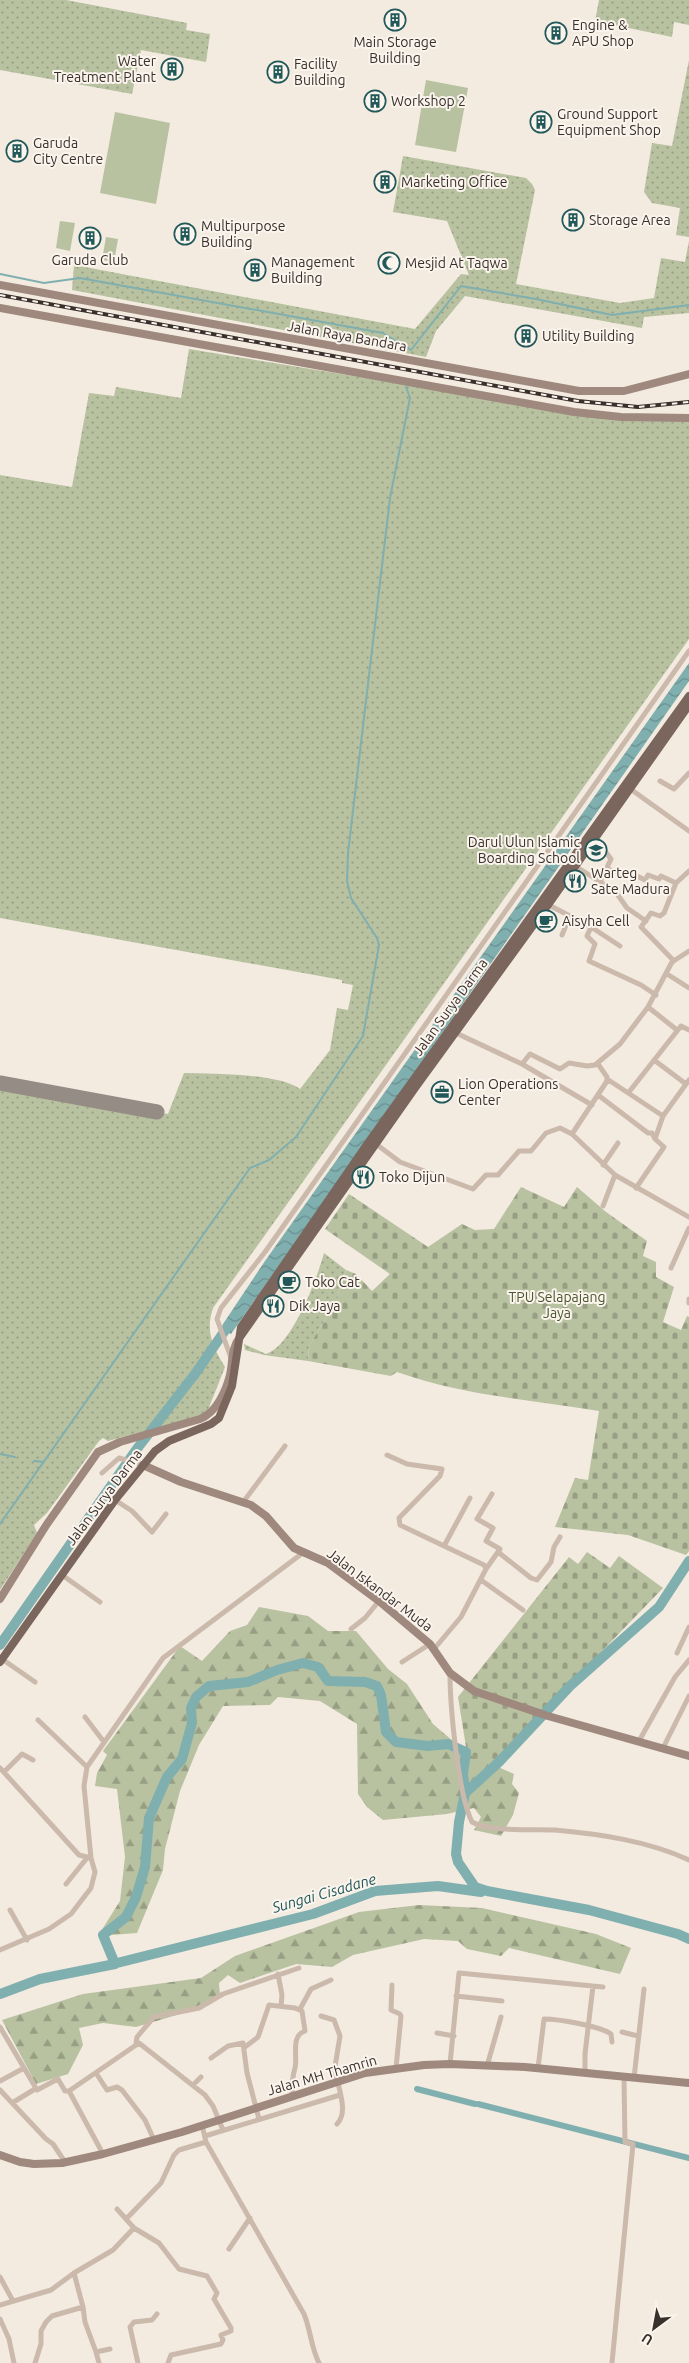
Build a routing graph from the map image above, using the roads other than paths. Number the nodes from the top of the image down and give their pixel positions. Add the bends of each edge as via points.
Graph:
1 (0, 285) edge
2 (0, 308) edge
3 (689, 374) edge
4 (688, 418) edge
5 (689, 651) edge
6 (689, 696) edge
7 (688, 710) edge
8 (689, 773) edge
9 (660, 781) dead end
10 (629, 788) junction
11 (689, 831) edge
12 (591, 843) junction
13 (575, 866) junction
14 (607, 870) junction
15 (689, 871) edge
16 (601, 880) junction
17 (676, 883) junction
18 (545, 903) junction
19 (570, 916) junction
20 (646, 921) junction
21 (591, 927) junction
22 (562, 935) dead end
23 (620, 946) dead end
24 (688, 953) edge
25 (674, 961) junction
26 (667, 974) junction
27 (689, 988) edge
28 (656, 995) junction
29 (648, 1007) junction
30 (677, 1030) junction
31 (689, 1030) edge
32 (456, 1033) junction
33 (654, 1060) junction
34 (522, 1064) junction
35 (598, 1064) junction
36 (607, 1079) junction
37 (687, 1084) edge
38 (628, 1092) junction
39 (598, 1095) junction
40 (592, 1105) junction
41 (663, 1116) junction
42 (572, 1134) junction
43 (655, 1139) junction
44 (618, 1143) dead end
45 (376, 1144) junction
46 (604, 1165) junction
47 (615, 1175) junction
48 (636, 1188) junction
49 (603, 1206) dead end
50 (689, 1217) edge
51 (689, 1228) edge
52 (671, 1268) dead end
53 (689, 1299) edge
54 (689, 1303) edge
55 (240, 1337) junction
56 (232, 1361) junction
57 (285, 1446) dead end
58 (387, 1455) dead end
59 (139, 1464) junction
60 (102, 1473) dead end
61 (492, 1494) dead end
62 (470, 1498) dead end
63 (115, 1500) junction
64 (244, 1501) junction
65 (166, 1514) dead end
66 (560, 1538) dead end
67 (444, 1546) junction
68 (304, 1552) junction
69 (498, 1552) junction
70 (486, 1569) junction
71 (62, 1575) junction
72 (481, 1580) junction
73 (0, 1599) edge
74 (379, 1601) junction
75 (100, 1602) dead end
76 (523, 1610) dead end
77 (689, 1627) edge
78 (351, 1629) dead end
79 (432, 1646) junction
80 (677, 1653) dead end
81 (1, 1660) edge
82 (689, 1660) edge
83 (402, 1662) dead end
84 (450, 1673) junction
85 (35, 1682) dead end
86 (689, 1696) edge
87 (85, 1717) dead end
88 (38, 1720) dead end
89 (639, 1741) junction
90 (104, 1742) junction
91 (662, 1748) junction
92 (689, 1756) edge
93 (33, 1760) dead end
94 (87, 1766) junction
95 (2, 1770) edge
96 (89, 1858) junction
97 (689, 1860) edge
98 (66, 1884) dead end
99 (10, 1910) dead end
100 (28, 1940) junction
101 (0, 1950) edge
102 (299, 1968) dead end
103 (278, 1974) junction
104 (331, 1980) dead end
105 (392, 1984) dead end
106 (592, 1986) junction
107 (603, 1987) dead end
108 (644, 1989) dead end
109 (456, 1996) junction
110 (502, 2001) dead end
111 (281, 2006) junction
112 (300, 2009) junction
113 (321, 2016) dead end
114 (501, 2017) dead end
115 (588, 2025) junction
116 (0, 2027) edge
117 (622, 2032) dead end
118 (437, 2033) dead end
119 (454, 2036) junction
120 (638, 2036) junction
121 (612, 2042) dead end
122 (136, 2043) junction
123 (245, 2046) junction
124 (211, 2058) dead end
125 (450, 2064) junction
126 (487, 2066) junction
127 (24, 2068) junction
128 (396, 2068) junction
129 (538, 2068) junction
130 (585, 2072) junction
131 (96, 2074) junction
132 (201, 2077) dead end
133 (624, 2077) junction
134 (634, 2078) junction
135 (0, 2081) edge
136 (689, 2083) edge
137 (193, 2085) junction
138 (338, 2088) junction
139 (35, 2089) junction
140 (0, 2090) edge
141 (69, 2091) junction
142 (292, 2096) junction
143 (12, 2103) junction
144 (258, 2113) junction
145 (222, 2124) junction
146 (337, 2124) dead end
147 (204, 2133) junction
148 (154, 2140) junction
149 (103, 2154) junction
150 (0, 2155) edge
151 (65, 2162) junction
152 (116, 2209) dead end
153 (250, 2218) junction
154 (126, 2219) junction
155 (134, 2228) junction
156 (229, 2249) dead end
157 (74, 2273) junction
158 (0, 2277) edge
159 (13, 2301) junction
160 (0, 2305) edge
161 (83, 2307) junction
162 (157, 2314) dead end
163 (0, 2319) edge
164 (110, 2349) dead end
165 (96, 2352) junction
166 (14, 2363) edge
167 (35, 2363) edge
168 (98, 2363) edge
169 (138, 2363) edge
170 (168, 2363) edge
171 (319, 2363) edge
172 (612, 2363) edge

1 - 3 street, Jalan Raya Bandara via 570,389 613,392
2 - 4 street via 574,412 621,417
5 - 56 street via 264,1252 221,1308 217,1319
6 - 18 main road, Jalan Surya Darma
7 - 10 main road, Jalan Surya Darma
8 - 9 street via 674,789
10 - 11 street
10 - 12 main road, Jalan Surya Darma
12 - 13 main road, Jalan Surya Darma
12 - 14 street via 609,856 611,861
13 - 16 street
13 - 18 main road, Jalan Surya Darma
14 - 16 street
14 - 17 street via 633,874 645,880 648,876 658,879 661,876
15 - 17 street
16 - 20 street via 615,891 627,908
17 - 20 street via 664,913 660,916 652,913
18 - 19 street
18 - 32 main road, Jalan Surya Darma
18 - 55 main road, Jalan Surya Darma via 285,1263 241,1327
19 - 21 street
19 - 22 street
20 - 25 street via 642,928
21 - 23 street
21 - 28 street via 587,936 596,944 589,961
24 - 25 street
25 - 26 street
26 - 27 street
26 - 28 street
28 - 29 street
29 - 30 street
29 - 35 street via 623,1041
30 - 31 street via 682,1026
30 - 33 street
32 - 34 street
32 - 45 main road, Jalan Surya Darma
33 - 37 street
33 - 38 street
34 - 35 street via 530,1054 560,1069 569,1063
34 - 40 street
35 - 36 street
36 - 38 street
36 - 39 street
37 - 41 street
38 - 41 street
39 - 40 street
39 - 43 street via 652,1133
40 - 42 street
41 - 43 street
42 - 45 street via 560,1128 550,1130 532,1150 519,1151 498,1175 486,1175 473,1190 400,1162
42 - 46 street
43 - 48 street via 664,1147
44 - 46 street
45 - 55 main road, Jalan Surya Darma
46 - 47 street
47 - 48 street
47 - 49 street
48 - 50 street
51 - 52 street
53 - 54 street
55 - 56 street via 234,1346
55 - 59 main road, Jalan Surya Darma via 232,1386 219,1418 161,1446
56 - 73 street via 230,1376 211,1412 200,1419 103,1448 92,1458
57 - 64 street
58 - 67 street via 407,1464 442,1469 440,1476 398,1522
59 - 60 street via 126,1459 114,1460
59 - 63 main road, Jalan Surya Darma
59 - 64 street, Jalan Iskandar Muda via 223,1497
61 - 69 street via 477,1519 493,1528 486,1540 500,1548
62 - 67 street
63 - 65 street via 132,1511 152,1532
63 - 71 main road, Jalan Surya Darma
64 - 68 street, Jalan Iskandar Muda via 266,1516 294,1548
66 - 69 street via 550,1562 537,1580
67 - 70 street via 484,1565
68 - 74 street, Jalan Iskandar Muda via 328,1563
68 - 90 street via 162,1658
69 - 70 street
70 - 72 street
71 - 75 street
71 - 81 main road, Jalan Surya Darma
72 - 76 street
72 - 79 street via 460,1617
74 - 78 street via 366,1618
74 - 79 street, Jalan Iskandar Muda
77 - 80 street
79 - 83 street
79 - 84 street, Jalan Iskandar Muda
81 - 85 street
82 - 89 street via 675,1677
84 - 89 street, Jalan Iskandar Muda via 474,1691 539,1714
84 - 97 street via 461,1782 472,1822 494,1828 556,1830 614,1838
86 - 91 street
87 - 90 street
88 - 94 street
89 - 91 street, Jalan Iskandar Muda
90 - 94 street
91 - 92 street, Jalan Iskandar Muda
93 - 95 street via 22,1754
94 - 96 street via 84,1786
95 - 96 street via 79,1855
96 - 98 street
96 - 100 street via 95,1866 94,1881 79,1904 63,1919
99 - 100 street
100 - 101 street
102 - 103 street
103 - 111 street
103 - 122 street via 223,1994 199,2008 154,2017 137,2037
104 - 112 street via 311,1989
105 - 128 street via 391,2010 401,2016
106 - 107 street
106 - 109 street via 461,1973 457,1976
106 - 115 street
108 - 120 street
109 - 110 street
109 - 119 street
111 - 112 street
111 - 123 street via 268,2005 258,2037
112 - 142 street via 305,2031 297,2038 294,2051
113 - 138 street via 334,2020 340,2036
114 - 126 street
115 - 121 street via 611,2034
115 - 129 street via 544,2019
115 - 130 street
116 - 127 street
117 - 120 street
118 - 119 street
119 - 125 street
120 - 134 street
122 - 131 street
122 - 137 street
123 - 124 street via 243,2043 228,2046
123 - 144 street via 247,2073
125 - 126 street, Jalan MH Thamrin
125 - 128 street, Jalan MH Thamrin
126 - 129 street, Jalan MH Thamrin
127 - 135 street
127 - 139 street
128 - 138 street, Jalan MH Thamrin via 365,2073
129 - 130 street, Jalan MH Thamrin
130 - 133 street, Jalan MH Thamrin
131 - 141 street
131 - 148 street via 107,2090 117,2087 122,2090 145,2120
132 - 137 street
133 - 134 street, Jalan MH Thamrin
133 - 172 street via 625,2142 633,2144
134 - 136 street, Jalan MH Thamrin
137 - 145 street via 205,2095
138 - 142 street, Jalan MH Thamrin
138 - 144 street
138 - 146 street via 342,2118
139 - 141 street via 39,2090 58,2079 65,2091
139 - 143 street
140 - 143 street
141 - 149 street
142 - 144 street, Jalan MH Thamrin
143 - 151 street via 46,2140 54,2144
144 - 145 street, Jalan MH Thamrin
144 - 145 street
145 - 147 street, Jalan MH Thamrin
145 - 147 street
147 - 148 street, Jalan MH Thamrin
147 - 153 street
147 - 154 street via 174,2155 161,2183
148 - 149 street, Jalan MH Thamrin
149 - 151 street, Jalan MH Thamrin
150 - 151 street, Jalan MH Thamrin via 34,2164
152 - 154 street
153 - 156 street
153 - 171 street via 304,2314 310,2328 312,2351
154 - 155 street
155 - 157 street via 113,2250
155 - 170 street via 159,2243 179,2269 207,2276 217,2293 214,2300 231,2330 221,2336 220,2344 171,2355
157 - 159 street via 51,2290
157 - 161 street
158 - 159 street
159 - 160 street
161 - 165 street
161 - 167 street via 52,2316 46,2322
162 - 169 street via 152,2320 134,2322 130,2327
163 - 166 street
164 - 165 street
165 - 168 street

